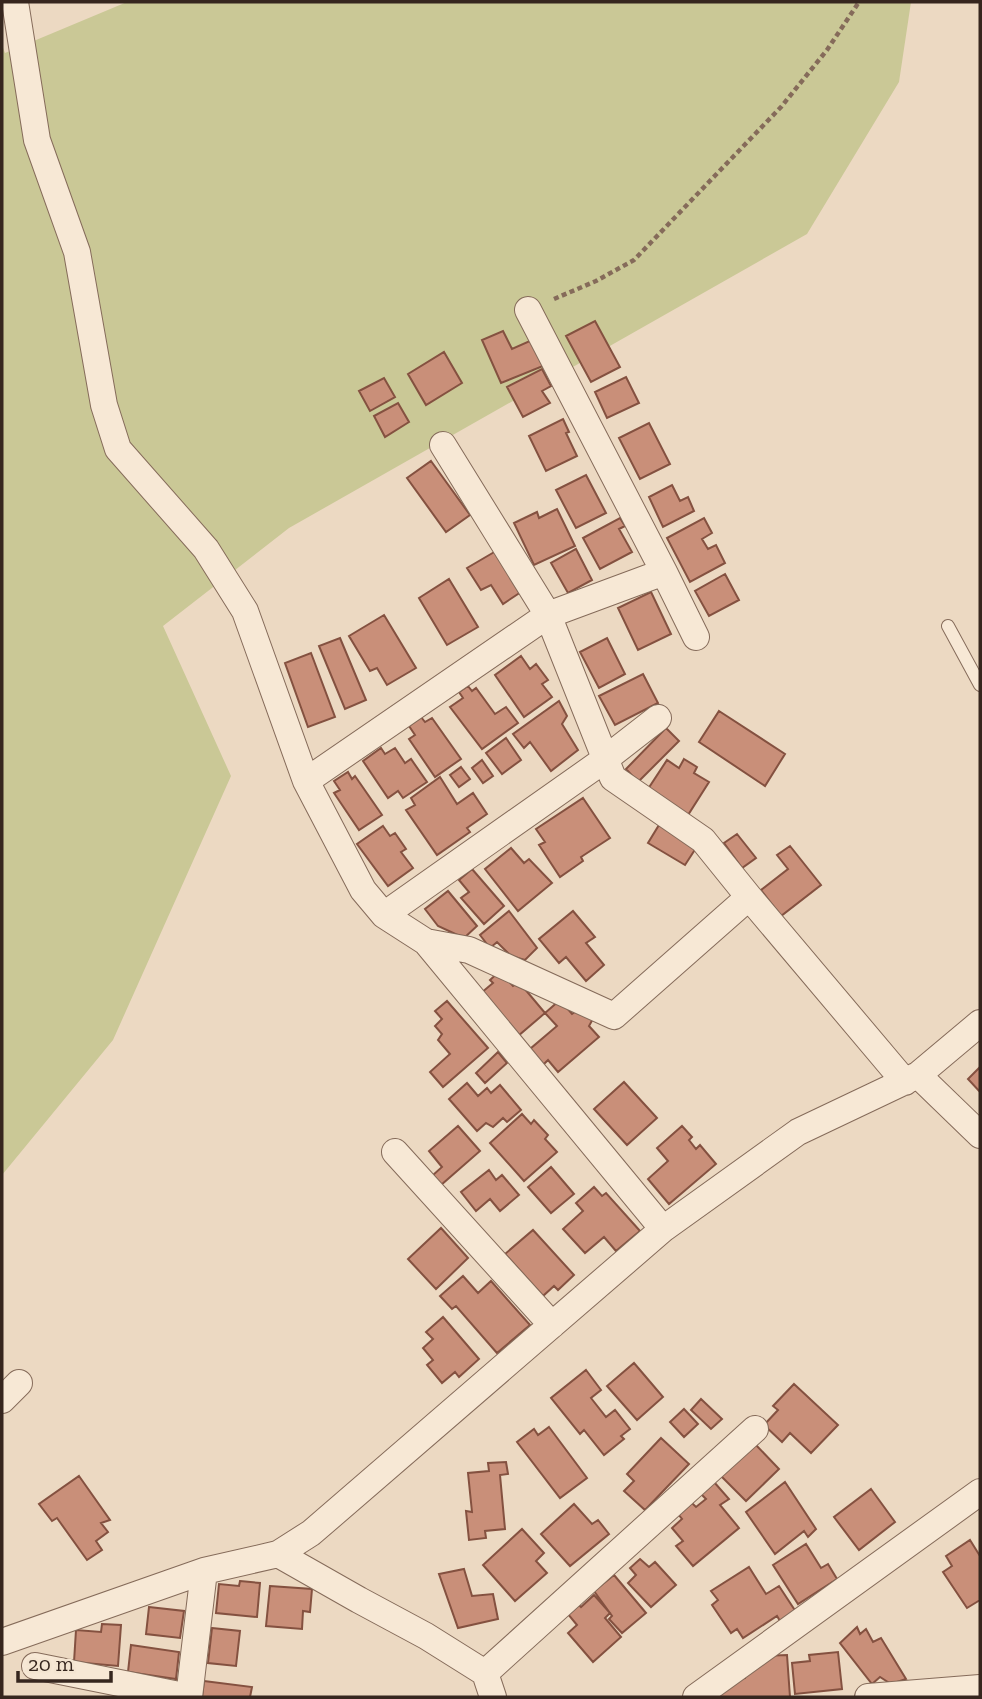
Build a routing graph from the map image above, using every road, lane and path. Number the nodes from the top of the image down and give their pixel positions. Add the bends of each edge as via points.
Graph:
1 (15, 2) edge
2 (859, 2) edge
3 (528, 310) joint
4 (443, 445) dead end
5 (664, 572) junction
6 (548, 615) junction
7 (948, 626) dead end
8 (696, 637) dead end
9 (980, 685) edge
10 (659, 718) dead end
11 (604, 760) junction
12 (306, 781) junction
13 (749, 898) junction
14 (384, 915) junction
15 (426, 942) junction
16 (980, 1023) edge
17 (911, 1078) junction
18 (980, 1135) edge
19 (395, 1152) dead end
20 (663, 1229) junction
21 (552, 1325) junction
22 (755, 1429) dead end
23 (980, 1492) edge
24 (278, 1554) junction
25 (204, 1571) junction
26 (2, 1642) edge
27 (35, 1665) dead end
28 (489, 1685) edge
29 (980, 1688) edge
30 (696, 1697) edge
31 (868, 1697) edge

1 - 12 street via 37,140 77,252 104,405 118,449 206,549 245,611
2 - 3 path via 781,107 634,260
3 - 5 street
4 - 6 street
5 - 6 street
5 - 8 street
6 - 11 street
6 - 12 street
7 - 9 lane
10 - 11 street
11 - 13 street via 613,778 703,840
11 - 14 street
12 - 14 street via 362,890
13 - 15 street via 614,1016 469,950
13 - 17 street
14 - 15 street
15 - 20 street
16 - 17 street
17 - 18 street
17 - 20 street via 798,1132
19 - 21 street
20 - 21 street
21 - 24 street via 311,1533
22 - 28 street
23 - 30 street
24 - 25 street
24 - 28 street via 426,1636
25 - 26 street
25 - 27 street via 189,1697
29 - 31 street

